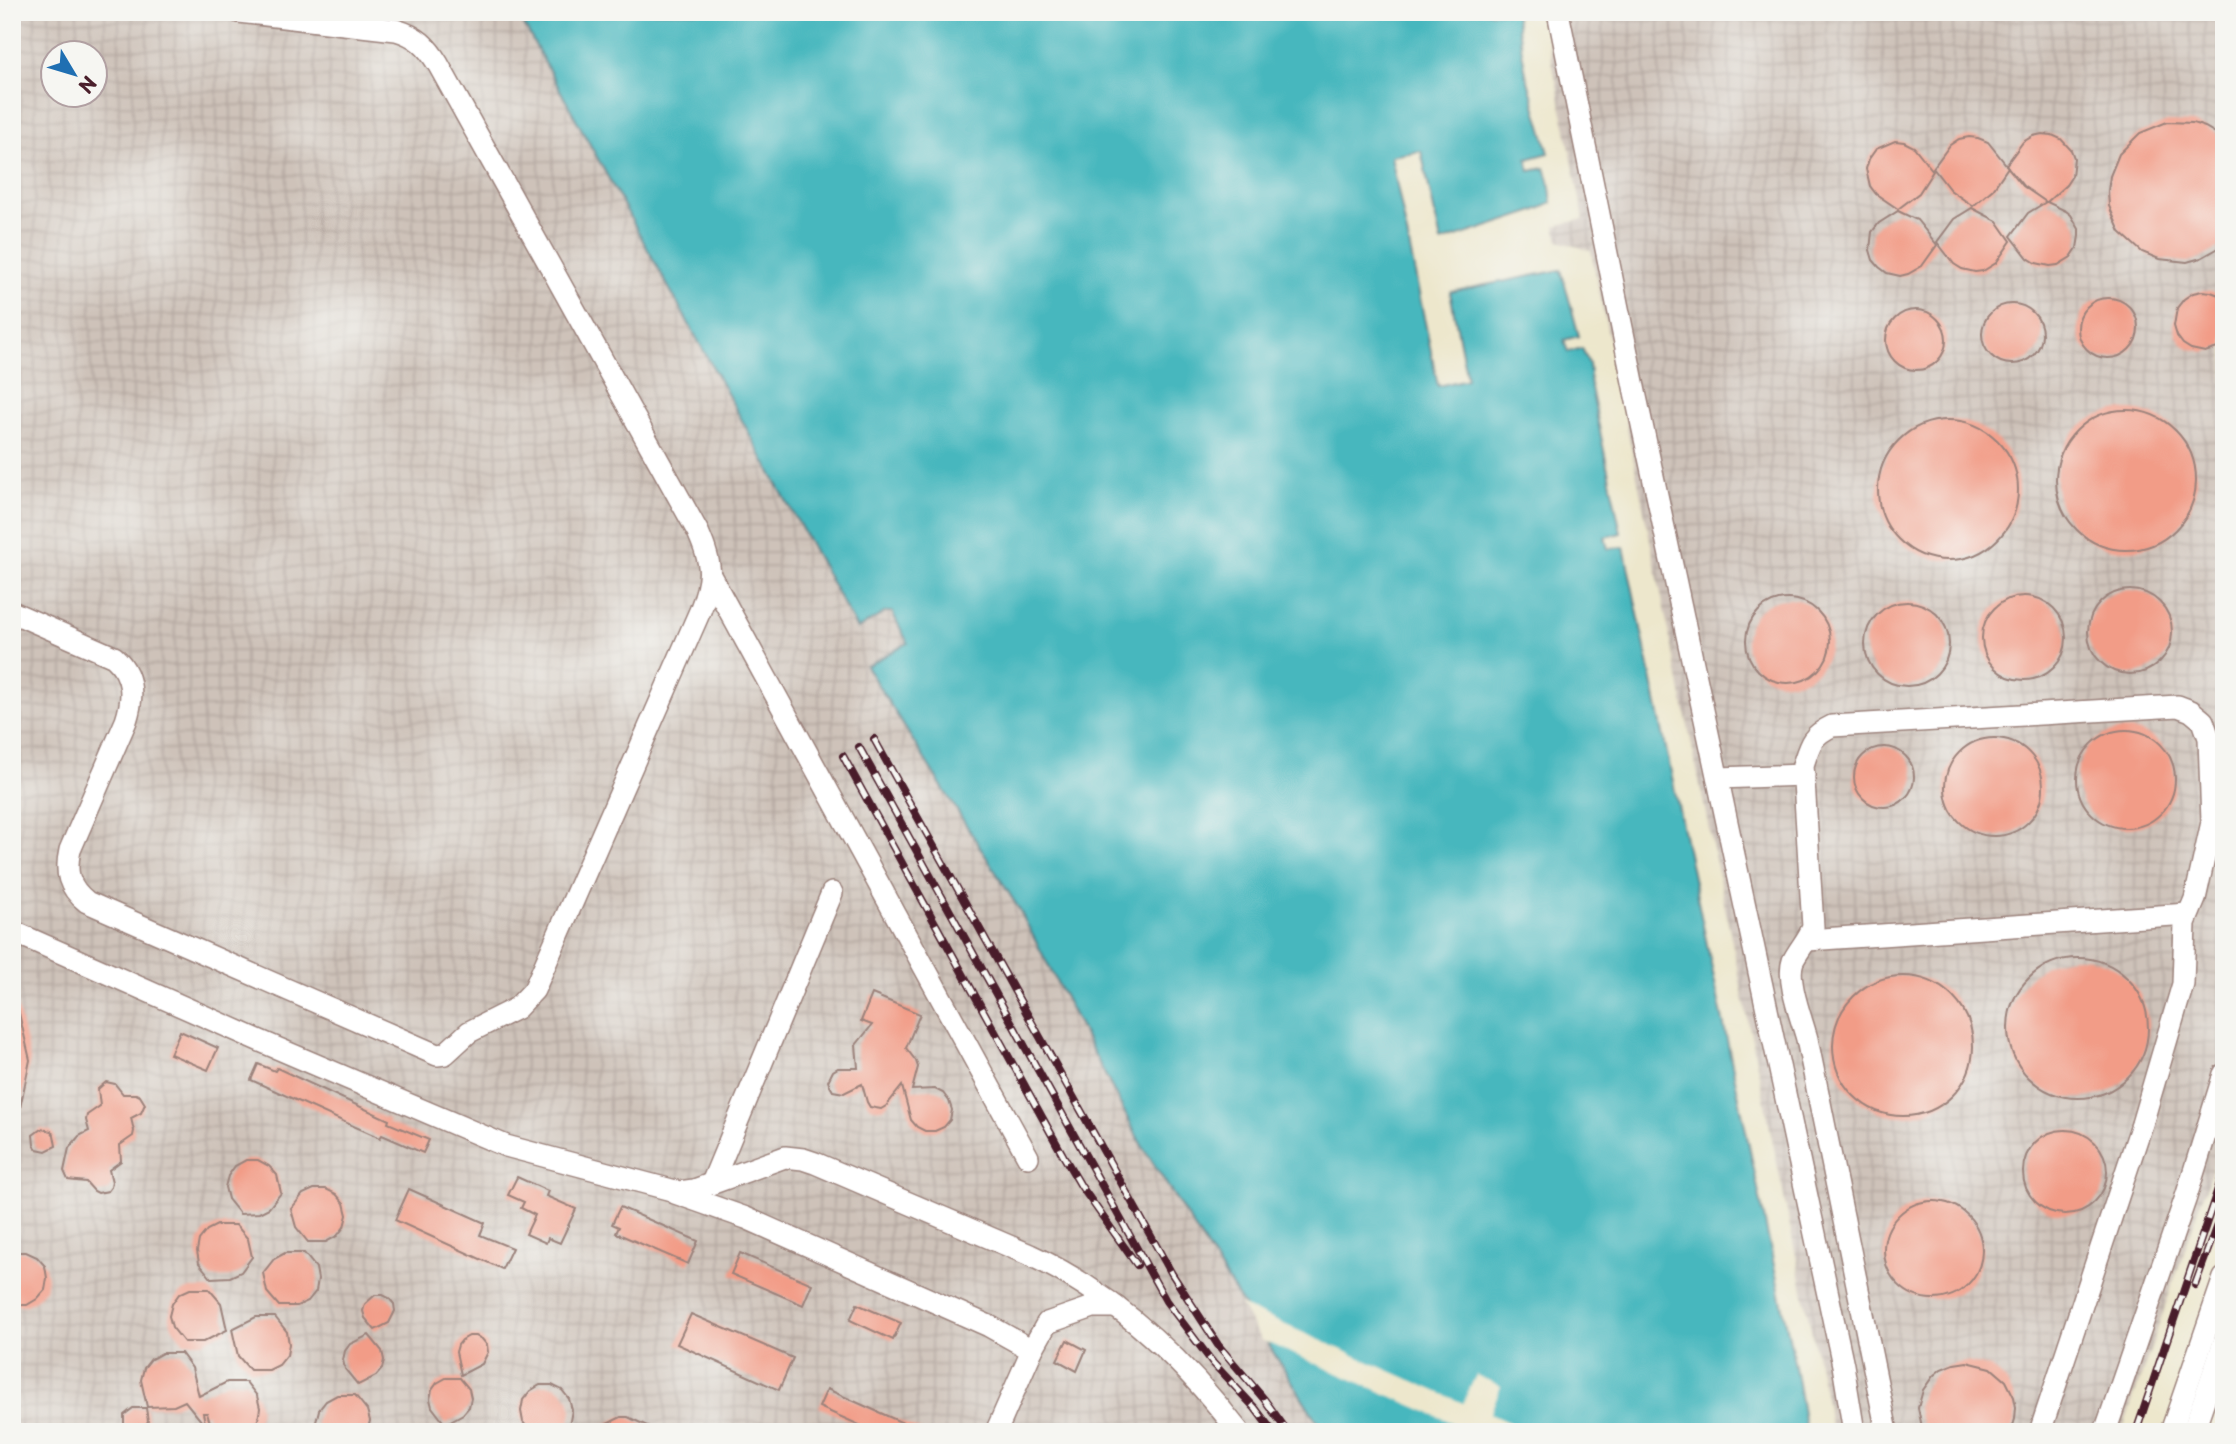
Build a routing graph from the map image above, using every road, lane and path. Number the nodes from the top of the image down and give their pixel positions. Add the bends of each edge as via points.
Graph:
1 (239, 12) edge
2 (1558, 12) edge
3 (711, 578) junction
4 (12, 612) edge
5 (1804, 775) junction
6 (1718, 778) junction
7 (832, 893) dead end
8 (2188, 914) junction
9 (12, 930) edge
10 (1808, 940) junction
11 (2224, 1074) edge
12 (1028, 1157) dead end
13 (712, 1183) junction
14 (664, 1189) junction
15 (2224, 1278) edge
16 (1116, 1307) junction
17 (2224, 1342) edge
18 (1032, 1350) junction
19 (996, 1432) edge
20 (1239, 1432) edge
21 (1854, 1432) edge
22 (1887, 1432) edge
23 (2040, 1432) edge
24 (2105, 1432) edge
25 (2172, 1432) edge
26 (2193, 1432) edge

1 - 3 lane via 396,30 415,37 430,51 698,532
2 - 6 lane
3 - 4 lane via 534,990 517,1008 469,1032 441,1055 80,897 67,873 70,850 126,721 131,684 114,657
3 - 12 lane
5 - 6 lane
5 - 8 lane via 1810,745 1818,733 1832,726 2178,706 2203,721 2209,738 2212,821
5 - 10 lane via 1813,927
6 - 21 lane
7 - 13 lane
8 - 10 lane
8 - 23 lane via 2183,984 2142,1124
9 - 14 lane via 506,1146
10 - 22 lane via 1793,962 1791,978
11 - 24 lane
13 - 14 lane via 679,1192
13 - 16 lane via 785,1157 803,1159 1062,1269
14 - 18 lane via 770,1229 989,1326
15 - 25 lane
16 - 18 lane via 1093,1307 1046,1323
16 - 20 lane via 1194,1376
17 - 26 lane
18 - 19 lane

